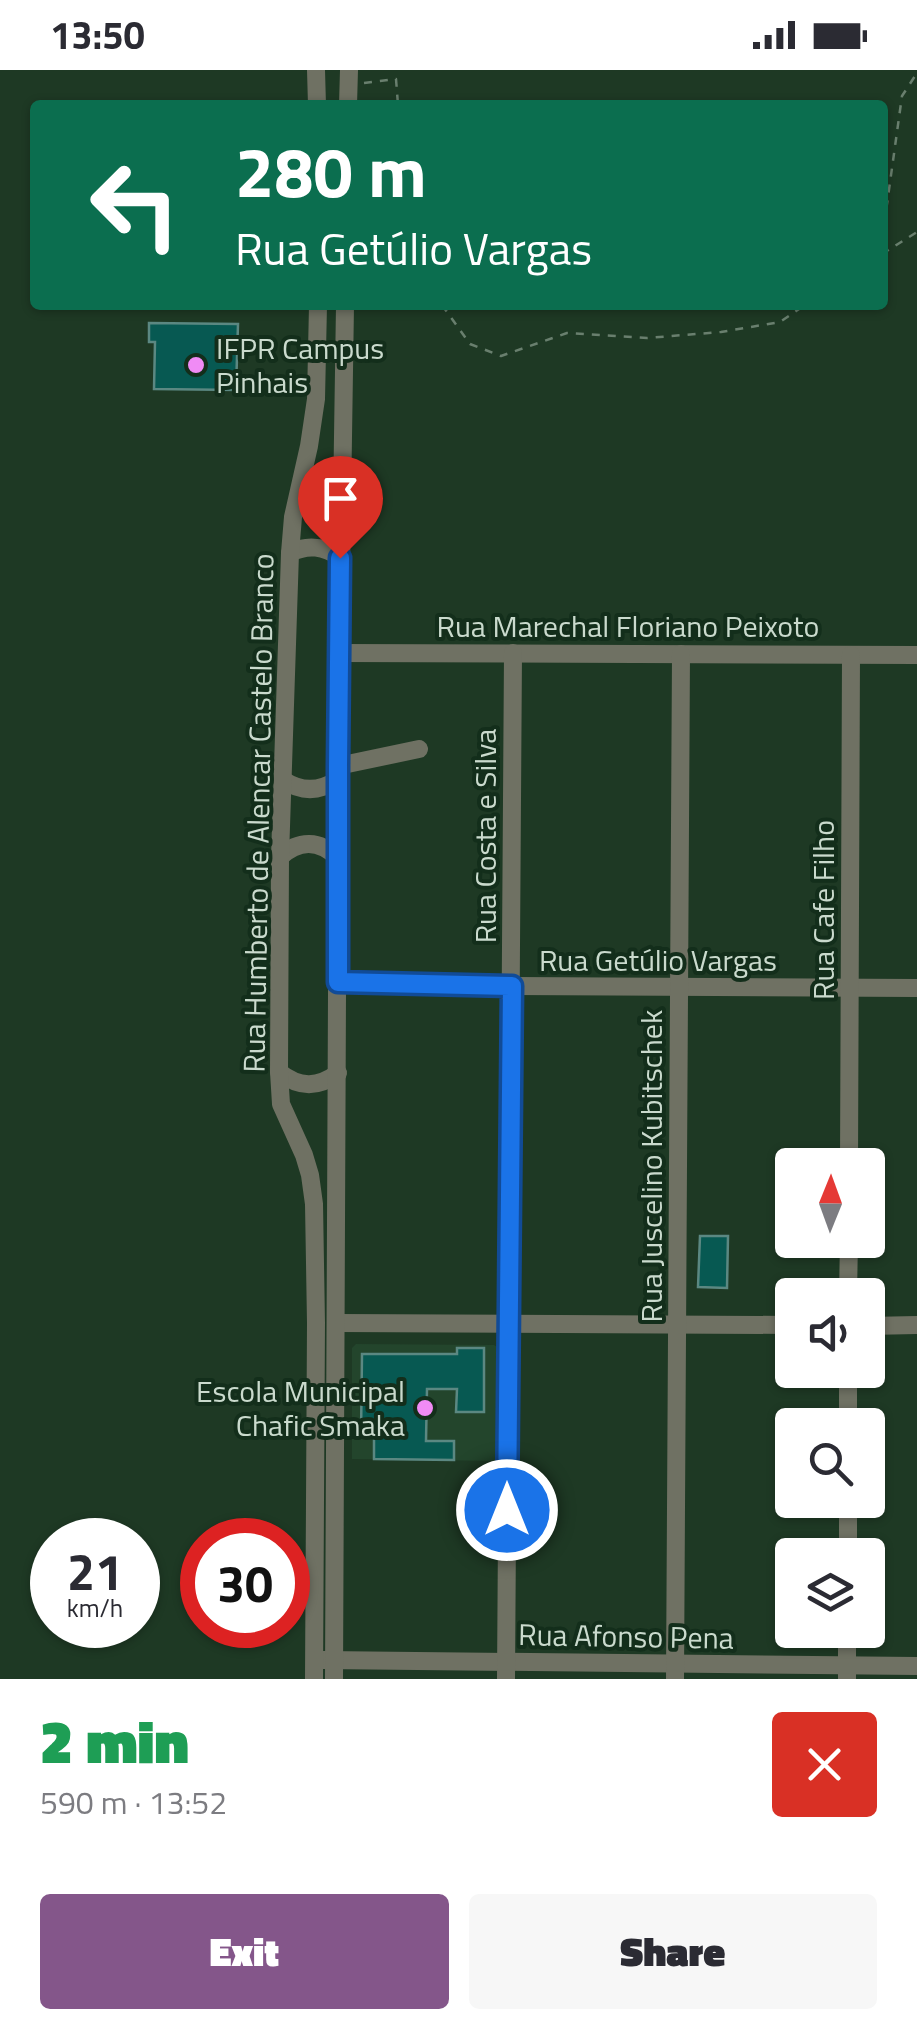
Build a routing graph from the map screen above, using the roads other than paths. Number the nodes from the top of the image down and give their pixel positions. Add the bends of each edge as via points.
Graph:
1 (316, 70) edge
2 (316, 100) edge
3 (318, 310) edge
4 (345, 310) edge
5 (318, 328) junction
6 (344, 328) junction
7 (290, 553) junction
8 (340, 558) junction
9 (339, 653) junction
10 (513, 653) junction
11 (681, 654) junction
12 (851, 655) junction
13 (917, 655) edge
14 (419, 749) dead end
15 (338, 773) junction
16 (282, 780) junction
17 (280, 857) junction
18 (338, 858) junction
19 (338, 982) junction
20 (512, 986) junction
21 (679, 987) junction
22 (850, 988) junction
23 (917, 988) edge
24 (279, 1072) junction
25 (338, 1072) junction
26 (849, 1148) edge
27 (337, 1323) junction
28 (508, 1323) junction
29 (678, 1325) junction
30 (775, 1325) edge
31 (917, 1325) edge
32 (885, 1326) edge
33 (917, 1666) edge
34 (314, 1670) edge
35 (334, 1670) edge
36 (506, 1670) edge
37 (675, 1671) edge
38 (847, 1672) edge

1 - 2 street
3 - 5 street, Rua Humberto de Alencar Castelo Branco
4 - 6 street
5 - 6 street
5 - 7 street, Rua Humberto de Alencar Castelo Branco via 316,400
6 - 8 street
7 - 8 street via 317,547
7 - 16 street, Rua Humberto de Alencar Castelo Branco
8 - 9 street
9 - 10 street, Rua Marechal Floriano Peixoto
9 - 15 street
10 - 11 street, Rua Marechal Floriano Peixoto
10 - 20 street, Rua Costa e Silva
11 - 12 street, Rua Marechal Floriano Peixoto
11 - 21 street, Rua Juscelino Kubitschek
12 - 13 street, Rua Marechal Floriano Peixoto
12 - 22 street, Rua Cafe Filho
14 - 15 street
15 - 16 street via 325,787 310,790
15 - 18 street
16 - 17 street, Rua Humberto de Alencar Castelo Branco
17 - 18 street via 308,843
17 - 24 street, Rua Humberto de Alencar Castelo Branco
18 - 19 street
19 - 20 street, Rua Getúlio Vargas
19 - 25 street
20 - 21 street, Rua Getúlio Vargas
20 - 28 street, Rua Costa e Silva
21 - 22 street, Rua Getúlio Vargas
21 - 29 street, Rua Juscelino Kubitschek
22 - 23 street, Rua Getúlio Vargas
22 - 26 street, Rua Cafe Filho
24 - 25 street via 312,1085
24 - 34 street, Rua Humberto de Alencar Castelo Branco via 281,1104 304,1155 314,1204
25 - 27 street
27 - 28 street
27 - 35 street
28 - 29 street
28 - 36 street, Rua Costa e Silva
29 - 30 street
29 - 37 street, Rua Juscelino Kubitschek
31 - 32 street
33 - 38 street, Rua Afonso Pena
34 - 35 street, Rua Afonso Pena
35 - 36 street, Rua Afonso Pena
36 - 37 street, Rua Afonso Pena
37 - 38 street, Rua Afonso Pena

